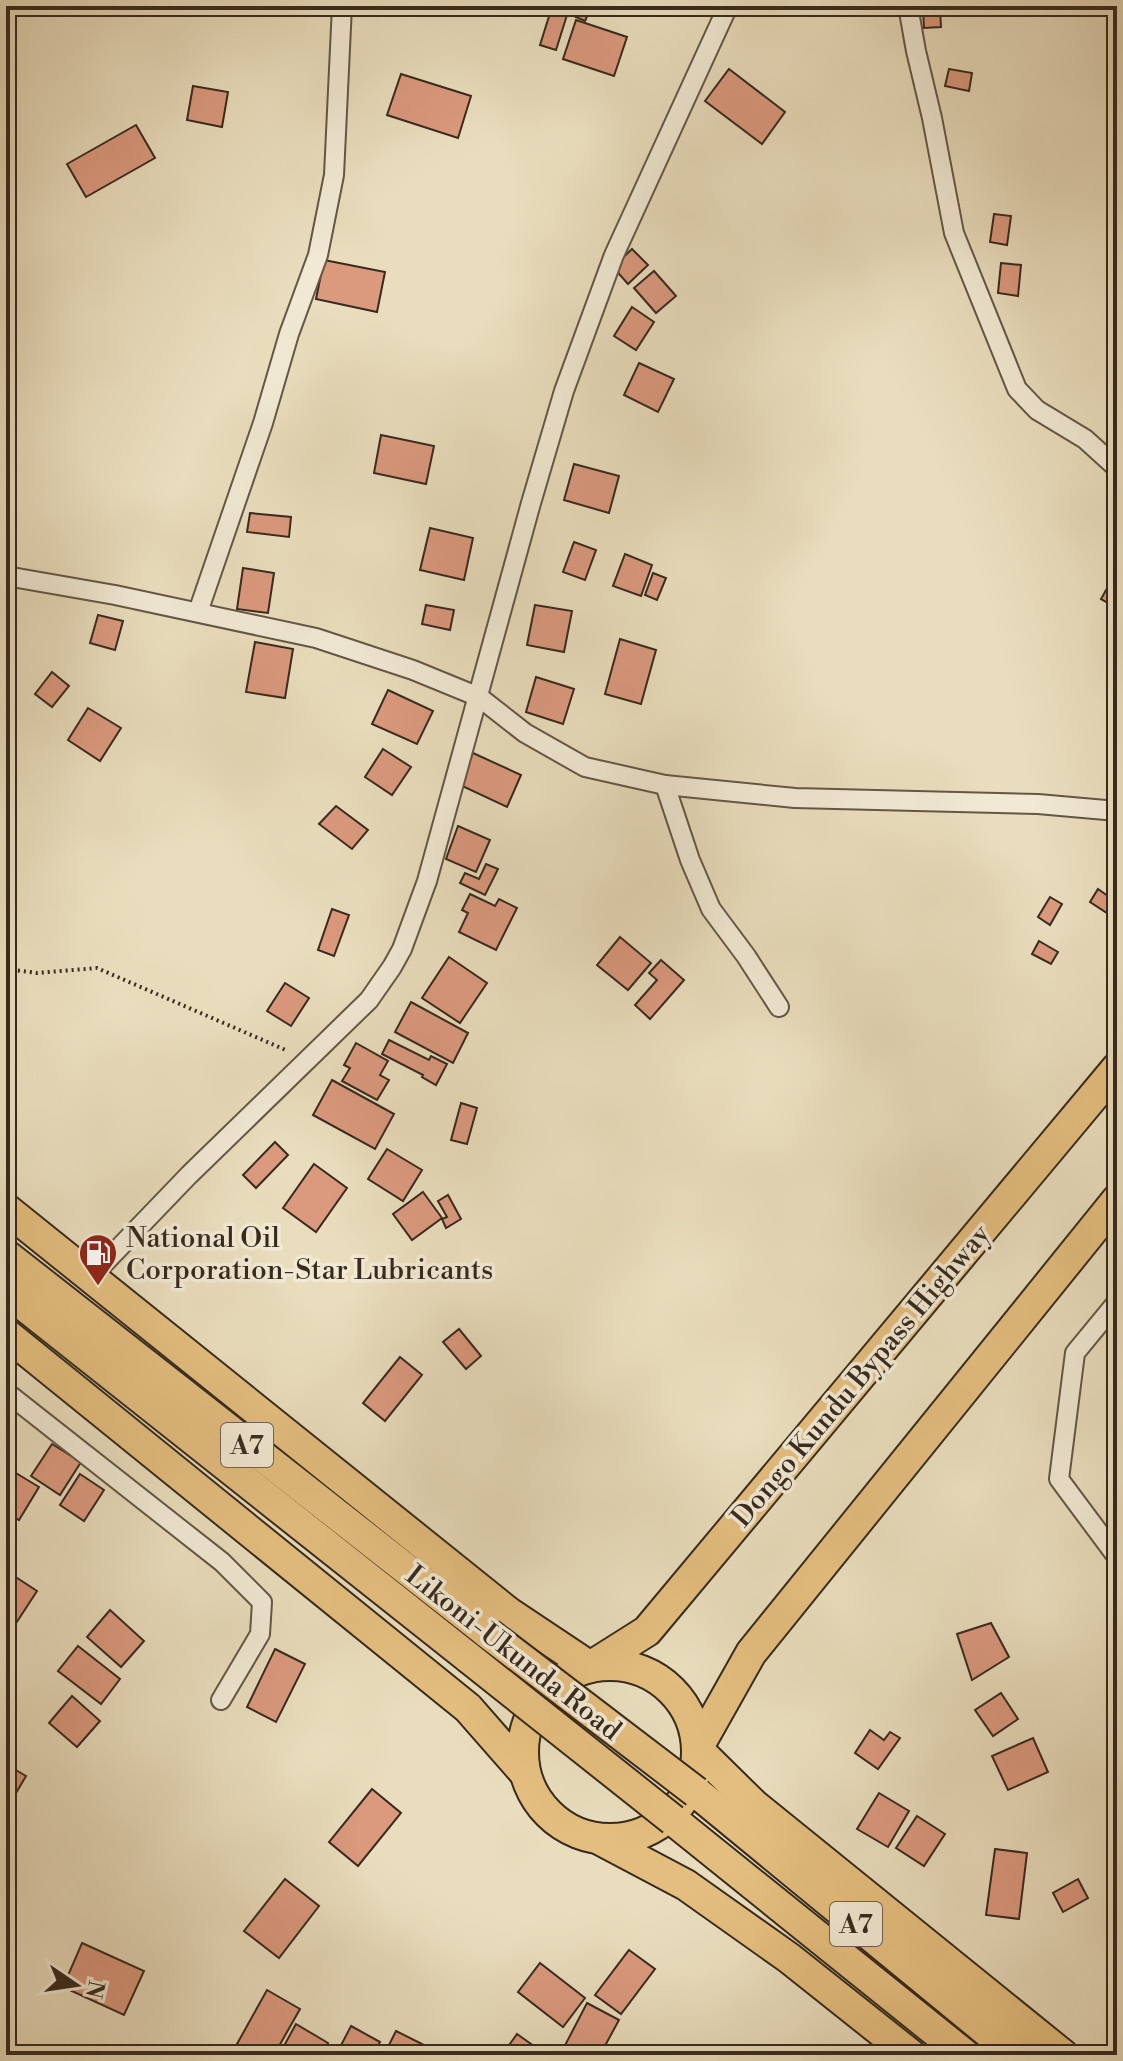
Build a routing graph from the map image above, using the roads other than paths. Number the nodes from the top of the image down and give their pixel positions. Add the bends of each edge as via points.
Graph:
1 (342, 6) edge
2 (728, 6) edge
3 (908, 6) edge
4 (1117, 468) edge
5 (6, 576) edge
6 (198, 612) junction
7 (479, 697) junction
8 (665, 785) junction
9 (1117, 811) edge
10 (779, 1007) dead end
11 (1117, 1068) edge
12 (1117, 1200) edge
13 (6, 1209) edge
14 (6, 1255) edge
15 (90, 1278) junction
16 (6, 1291) edge
17 (1117, 1302) edge
18 (6, 1334) edge
19 (6, 1392) edge
20 (1117, 1557) edge
21 (590, 1667) junction
22 (221, 1700) dead end
23 (697, 1749) junction
24 (525, 1773) junction
25 (598, 1839) junction
26 (911, 2055) edge
27 (965, 2055) edge
28 (1016, 2055) edge
29 (1063, 2055) edge

1 - 6 street via 334,175 318,255
2 - 7 street via 614,255 564,391
3 - 4 street via 954,233 1017,389 1037,410 1085,439
5 - 6 street
6 - 7 street via 316,638
7 - 8 street via 525,733 585,767
7 - 15 street via 427,881 392,967 369,1000
8 - 9 street via 795,798
8 - 10 street via 711,909
11 - 21 highway, Dongo Kundu Bypass Highway via 647,1631
12 - 23 highway via 751,1653
13 - 15 highway
14 - 28 highway, Likoni-Ukunda Road / A7, bridge via 696,1792
15 - 21 highway via 509,1613
16 - 27 highway, Likoni-Ukunda Road / A7, bridge
17 - 20 street via 1075,1353 1059,1479
18 - 24 highway via 468,1708
19 - 22 street via 222,1562 262,1602 260,1634
21 - 23 highway via 624,1665 656,1677 690,1716
21 - 24 highway via 559,1681 536,1707 524,1739
23 - 25 highway via 692,1783 668,1818 630,1838
23 - 29 highway via 754,1805
24 - 25 highway via 551,1817 580,1835
25 - 26 highway via 686,1885

